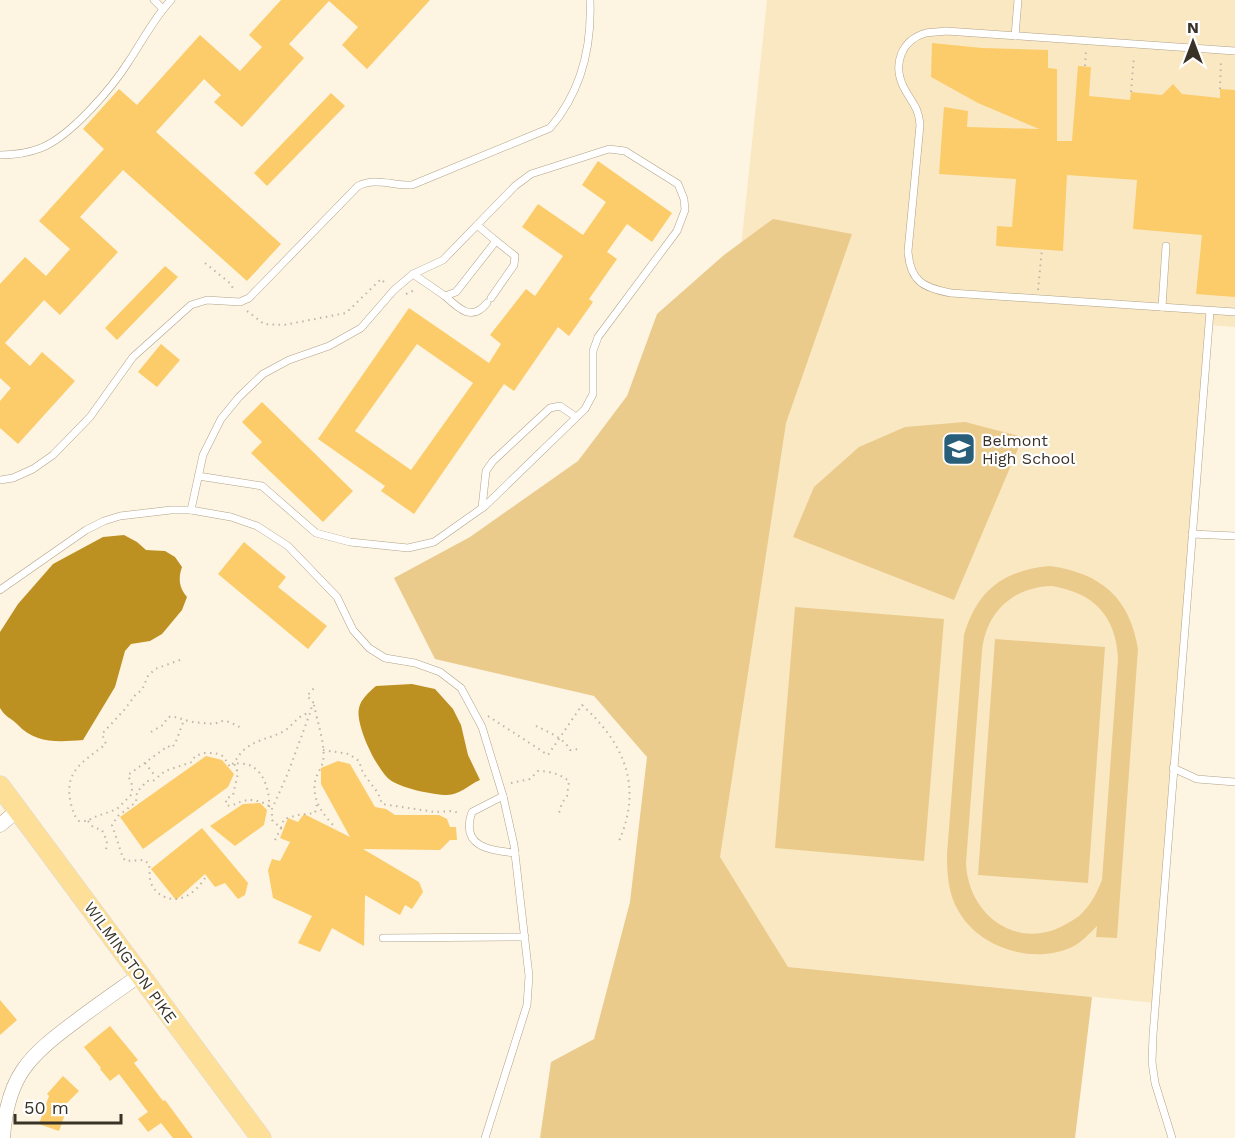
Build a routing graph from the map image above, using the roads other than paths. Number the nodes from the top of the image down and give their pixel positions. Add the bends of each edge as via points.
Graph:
1 (154, 0) edge
2 (171, 0) edge
3 (590, 0) edge
4 (1018, 0) edge
5 (163, 9) junction
6 (1015, 36) junction
7 (1235, 51) edge
8 (0, 155) edge
9 (477, 225) junction
10 (496, 241) junction
11 (1166, 246) dead end
12 (413, 274) junction
13 (445, 296) junction
14 (1162, 307) junction
15 (1210, 311) junction
16 (1235, 312) edge
17 (576, 417) junction
18 (198, 476) junction
19 (0, 480) edge
20 (482, 508) junction
21 (191, 510) junction
22 (1192, 534) junction
23 (1235, 536) edge
24 (0, 590) edge
25 (1173, 768) junction
26 (1235, 782) edge
27 (0, 786) edge
28 (503, 796) junction
29 (18, 810) junction
30 (0, 825) edge
31 (515, 853) junction
32 (525, 937) junction
33 (383, 938) dead end
34 (140, 975) junction
35 (254, 1135) edge
36 (3, 1138) edge
37 (485, 1138) edge
38 (1172, 1138) edge

1 - 5 lane
2 - 5 lane
3 - 19 lane via 582,69 574,94 550,129 412,185 376,181 358,186 249,298 240,302 207,300 191,305 133,357 90,417 53,455 33,469
4 - 6 lane
5 - 8 lane via 113,84 79,120 42,148
6 - 7 lane
6 - 14 lane via 926,33 902,50 898,72 919,113 920,125 908,251 915,276 934,290
9 - 10 lane
9 - 12 lane via 443,260
9 - 17 lane via 531,174 609,149 625,151 678,184 685,210 677,231 598,337 592,351 592,394
10 - 13 lane via 456,292
10 - 13 lane via 516,259 481,311 472,313
11 - 14 lane
12 - 13 lane
12 - 18 lane via 361,328 263,374 221,419 203,455
14 - 15 lane
15 - 16 lane
15 - 22 lane
17 - 20 lane
17 - 20 lane via 560,406 550,408 493,461 486,471
18 - 20 lane via 262,486 316,533 376,545 408,548 434,542
18 - 21 lane
21 - 24 lane via 149,512 104,521
21 - 28 lane via 257,526 288,546 337,597 353,630 369,648 385,658 440,672 461,688 482,727
22 - 23 lane
22 - 25 lane
25 - 26 lane via 1197,779
25 - 38 lane via 1152,1062
27 - 29 main road, WILMINGTON PIKE
28 - 31 lane
28 - 31 lane via 472,812 470,828 478,845
29 - 30 street
29 - 34 main road, WILMINGTON PIKE
31 - 32 lane
32 - 33 lane
32 - 37 lane via 527,1005
34 - 35 main road, WILMINGTON PIKE
34 - 36 street via 45,1044 28,1062 9,1097

